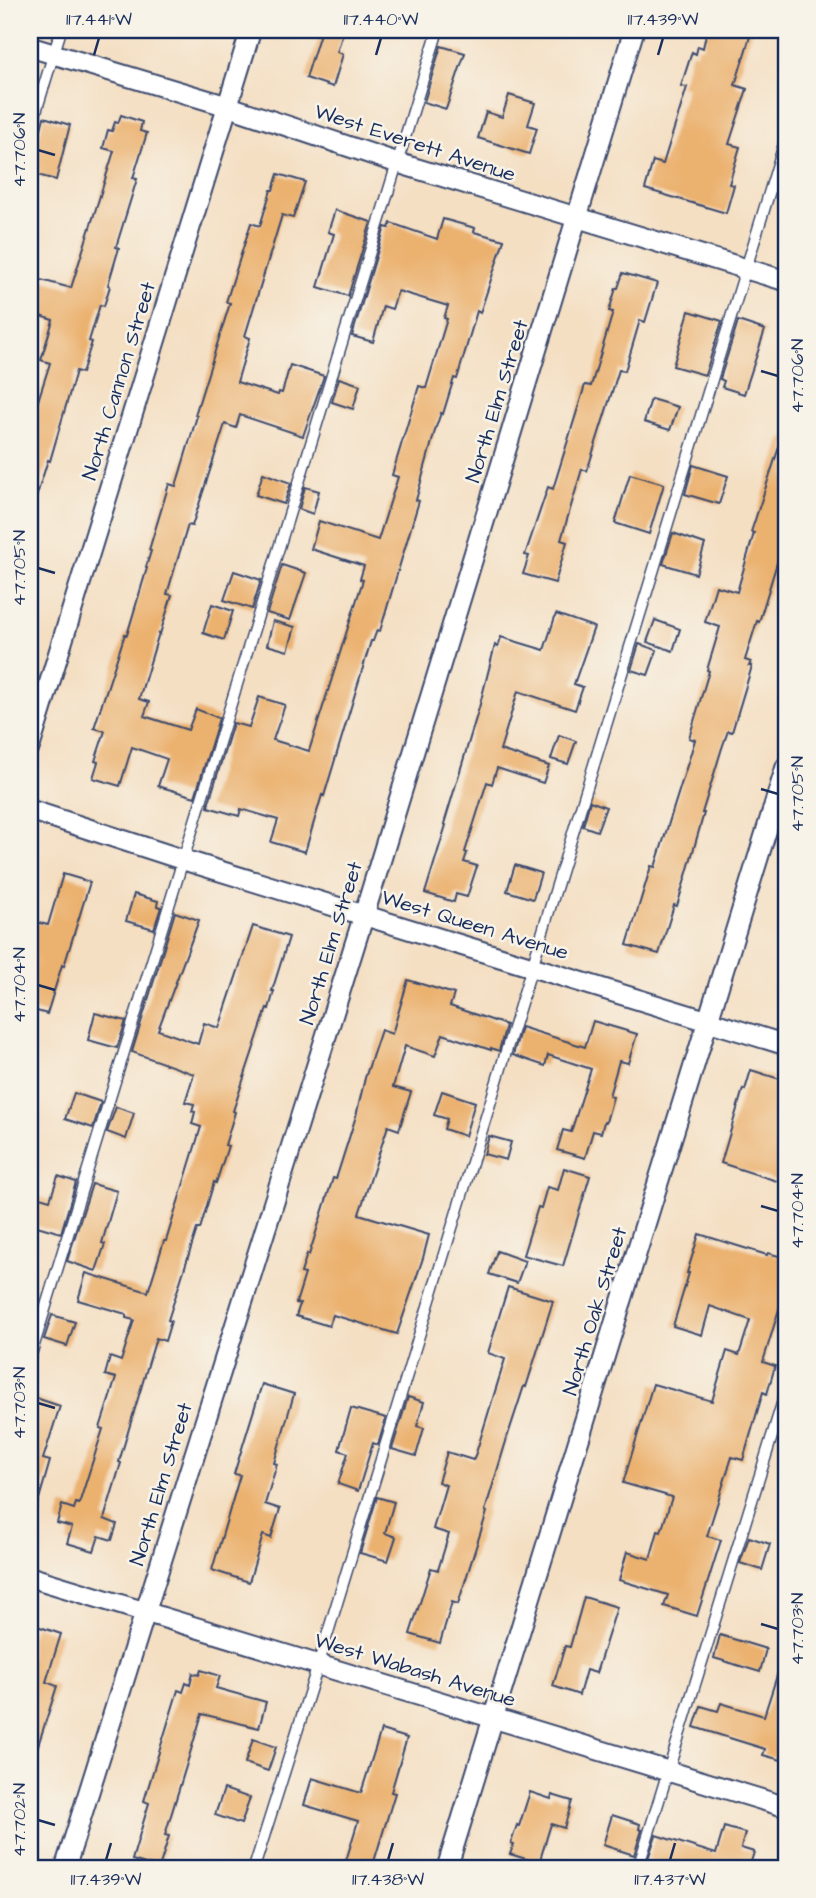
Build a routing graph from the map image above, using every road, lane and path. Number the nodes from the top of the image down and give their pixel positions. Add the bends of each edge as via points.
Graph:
1 (61, 30) edge
2 (251, 30) edge
3 (439, 30) edge
4 (634, 30) edge
5 (30, 47) edge
6 (54, 54) junction
7 (227, 106) junction
8 (30, 131) edge
9 (786, 138) edge
10 (398, 163) junction
11 (577, 218) junction
12 (747, 269) junction
13 (786, 281) edge
14 (30, 746) edge
15 (786, 767) edge
16 (30, 810) edge
17 (184, 860) junction
18 (364, 915) junction
19 (532, 966) junction
20 (709, 1020) junction
21 (786, 1045) edge
22 (30, 1358) edge
23 (786, 1391) edge
24 (30, 1577) edge
25 (145, 1612) junction
26 (318, 1665) junction
27 (492, 1718) junction
28 (668, 1771) junction
29 (786, 1807) edge
30 (65, 1868) edge
31 (254, 1868) edge
32 (447, 1868) edge
33 (638, 1868) edge

1 - 6 lane
2 - 7 street, North Cannon Street
3 - 10 lane
4 - 11 street, North Elm Street
5 - 6 street, West Everett Avenue
6 - 7 street, West Everett Avenue
6 - 8 lane
7 - 10 street, West Everett Avenue
7 - 14 street, North Cannon Street
9 - 12 lane
10 - 11 street, West Everett Avenue
10 - 17 lane
11 - 12 street, West Everett Avenue
11 - 18 street, North Elm Street
12 - 13 street, West Everett Avenue
12 - 19 lane
15 - 20 street, North Oak Street
16 - 17 street, West Queen Avenue
17 - 18 street, West Queen Avenue
17 - 22 lane
18 - 19 street, West Queen Avenue
18 - 25 street, North Elm Street
19 - 20 street, West Queen Avenue
19 - 26 lane
20 - 21 street, West Queen Avenue
20 - 27 street, North Oak Street
23 - 28 lane
24 - 25 street, West Wabash Avenue
25 - 26 street, West Wabash Avenue
25 - 30 street, North Elm Street
26 - 27 street, West Wabash Avenue
26 - 31 lane
27 - 28 street, West Wabash Avenue
27 - 32 street, North Oak Street
28 - 29 street, West Wabash Avenue
28 - 33 lane

